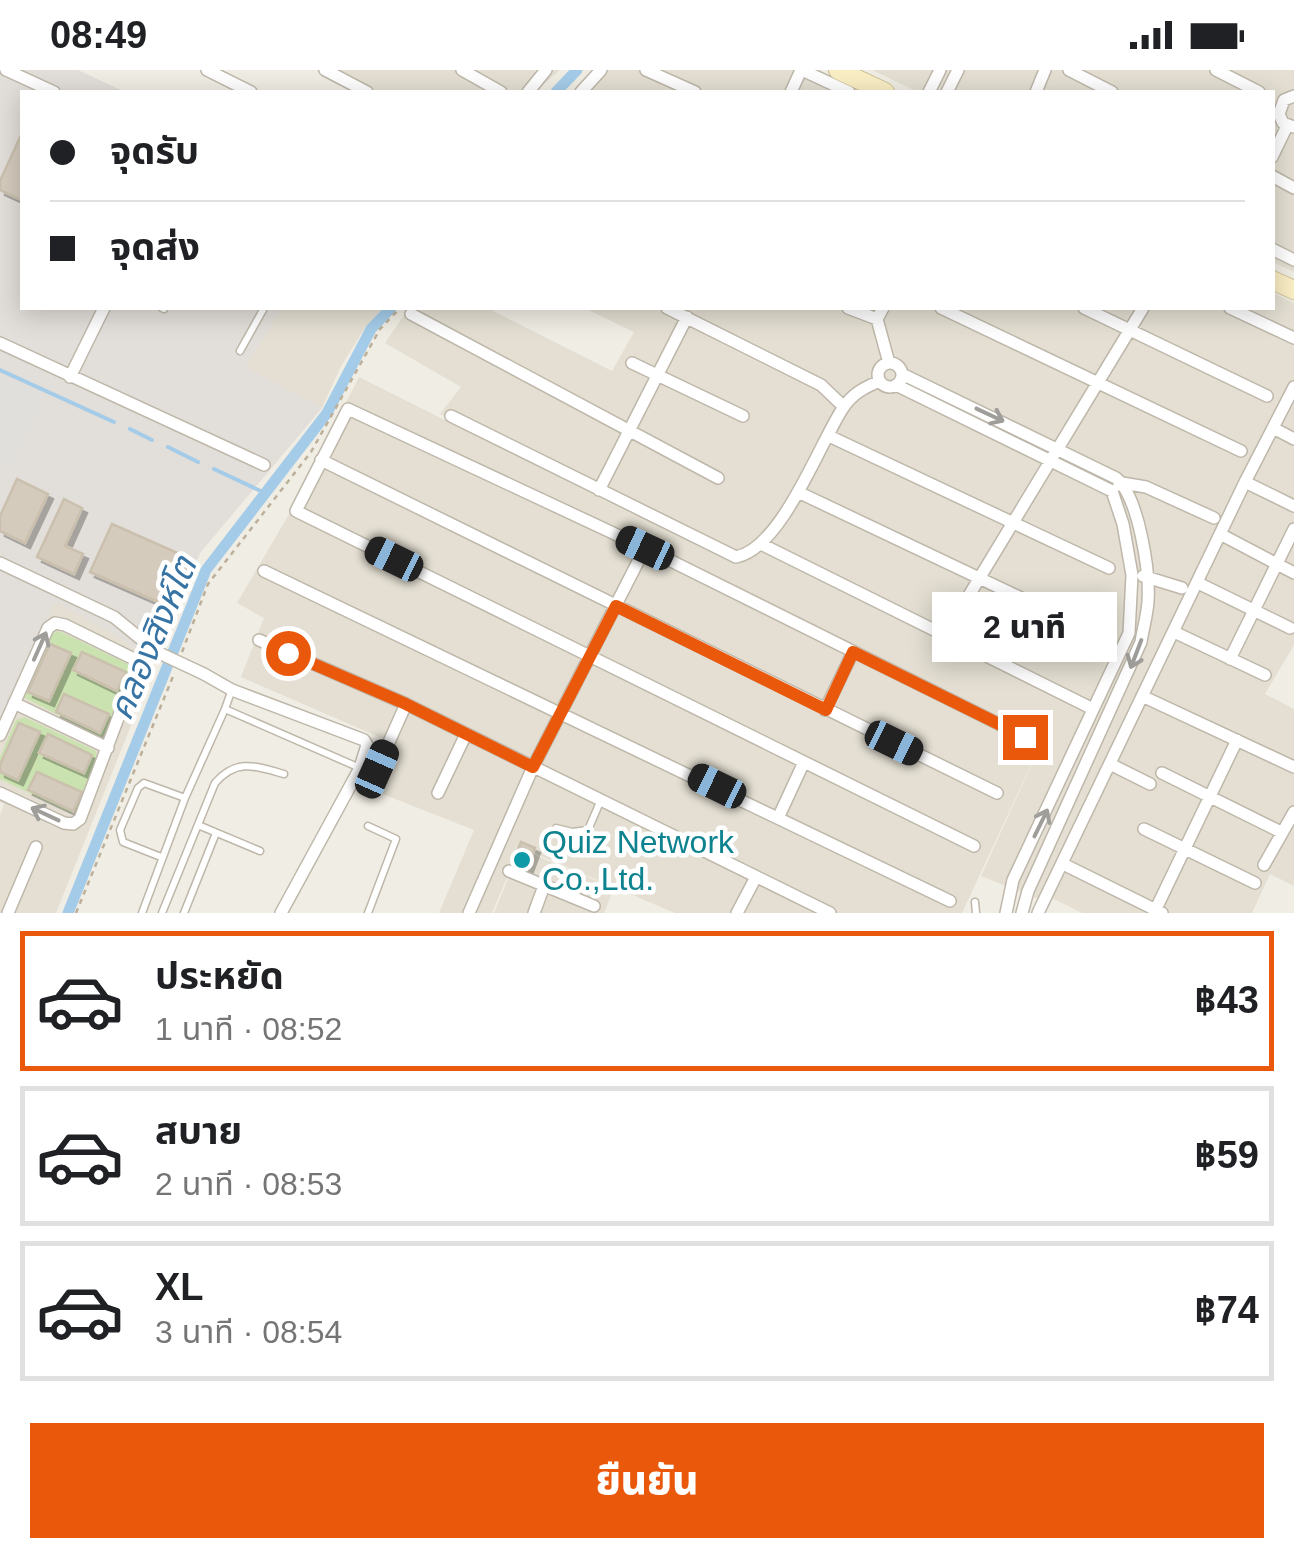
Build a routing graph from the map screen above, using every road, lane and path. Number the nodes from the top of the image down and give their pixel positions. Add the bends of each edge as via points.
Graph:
1 (6, 70) edge
2 (207, 70) edge
3 (325, 70) edge
4 (462, 70) edge
5 (546, 70) edge
6 (601, 70) edge
7 (646, 70) edge
8 (801, 70) edge
9 (838, 70) edge
10 (1069, 70) edge
11 (1216, 70) edge
12 (50, 90) edge
13 (247, 90) edge
14 (363, 90) edge
15 (497, 90) edge
16 (530, 90) edge
17 (583, 90) edge
18 (691, 90) edge
19 (845, 90) edge
20 (881, 90) edge
21 (1108, 90) edge
22 (1255, 90) edge
23 (1294, 96) edge
24 (1277, 102) edge
25 (1291, 126) edge
26 (1275, 152) edge
27 (103, 310) edge
28 (263, 310) edge
29 (671, 310) edge
30 (945, 310) edge
31 (1088, 310) edge
32 (1143, 310) edge
33 (1234, 310) edge
34 (406, 311) edge
35 (880, 313) edge
36 (687, 318) junction
37 (1130, 330) junction
38 (1294, 338) edge
39 (0, 343) edge
40 (240, 352) dead end
41 (632, 362) dead end
42 (889, 363) junction
43 (659, 375) junction
44 (70, 376) junction
45 (899, 379) junction
46 (880, 381) junction
47 (1098, 383) junction
48 (1294, 387) edge
49 (1267, 396) dead end
50 (844, 406) junction
51 (451, 416) dead end
52 (743, 416) dead end
53 (1273, 428) junction
54 (630, 432) junction
55 (829, 436) junction
56 (1294, 439) edge
57 (1059, 447) junction
58 (1241, 451) dead end
59 (321, 460) junction
60 (1050, 462) junction
61 (264, 465) dead end
62 (718, 478) dead end
63 (1244, 482) junction
64 (1117, 487) junction
65 (600, 490) junction
66 (798, 492) junction
67 (1294, 506) edge
68 (1214, 518) dead end
69 (1013, 522) junction
70 (1294, 529) edge
71 (1220, 534) junction
72 (761, 544) junction
73 (645, 548) junction
74 (0, 563) edge
75 (1276, 564) junction
76 (1109, 568) dead end
77 (264, 571) dead end
78 (1294, 573) edge
79 (1132, 575) junction
80 (980, 577) junction
81 (1148, 577) junction
82 (1198, 584) junction
83 (1182, 588) dead end
84 (616, 606) junction
85 (1254, 610) junction
86 (1290, 628) dead end
87 (1174, 632) junction
88 (945, 635) junction
89 (1099, 635) dead end
90 (259, 640) dead end
91 (183, 651) dead end
92 (853, 652) junction
93 (590, 656) junction
94 (1230, 659) junction
95 (176, 668) dead end
96 (1265, 675) dead end
97 (232, 690) junction
98 (1142, 696) junction
99 (14, 703) junction
100 (406, 704) junction
101 (1087, 706) dead end
102 (225, 709) junction
103 (826, 710) junction
104 (562, 711) junction
105 (1089, 723) junction
106 (1103, 730) junction
107 (466, 734) junction
108 (0, 735) edge
109 (1025, 737) dead end
110 (1237, 740) junction
111 (108, 748) junction
112 (804, 762) junction
113 (1110, 764) junction
114 (533, 767) junction
115 (1294, 767) edge
116 (360, 768) junction
117 (377, 769) dead end
118 (284, 774) dead end
119 (1162, 774) dead end
120 (1150, 784) dead end
121 (0, 793) edge
122 (438, 793) dead end
123 (998, 794) dead end
124 (1211, 797) junction
125 (185, 798) junction
126 (601, 800) junction
127 (1294, 812) edge
128 (779, 816) junction
129 (198, 825) junction
130 (368, 826) dead end
131 (556, 828) dead end
132 (1144, 829) dead end
133 (1281, 832) junction
134 (216, 833) junction
135 (974, 846) dead end
136 (36, 848) dead end
137 (1186, 850) junction
138 (260, 851) dead end
139 (1026, 854) junction
140 (161, 857) junction
141 (1042, 861) junction
142 (1063, 864) junction
143 (1264, 865) dead end
144 (508, 871) dead end
145 (756, 877) junction
146 (1255, 883) dead end
147 (544, 886) junction
148 (950, 901) dead end
149 (975, 902) dead end
150 (594, 906) dead end
151 (821, 911) edge
152 (1157, 912) edge
153 (8, 913) edge
154 (76, 913) edge
155 (142, 913) edge
156 (162, 913) edge
157 (184, 913) edge
158 (281, 913) edge
159 (368, 913) edge
160 (468, 913) edge
161 (534, 913) edge
162 (737, 913) edge
163 (976, 913) edge
164 (1006, 913) edge
165 (1022, 913) edge
166 (1038, 913) edge

1 - 12 street
2 - 13 street
3 - 14 street
4 - 15 street
5 - 16 street
6 - 17 street
7 - 18 street
8 - 19 street
9 - 20 street
10 - 21 street
11 - 22 street
23 - 24 street
24 - 25 street
25 - 26 street
27 - 44 street
28 - 40 lane
29 - 36 street
30 - 47 street
31 - 37 street
32 - 37 street
33 - 38 street
34 - 54 street
34 - 91 path via 380,330 312,452 208,584
35 - 42 street
36 - 43 street
36 - 50 street via 821,386
37 - 47 street
37 - 49 street
39 - 44 street
41 - 43 street
42 - 45 street via 899,366
42 - 46 street via 880,369
43 - 52 street
43 - 54 street
44 - 61 street
45 - 46 street via 888,386
45 -> 57 street
45 - 60 street
46 - 50 street
47 - 57 street
47 - 58 street
48 - 53 street
50 - 55 street
51 - 65 street
53 - 56 street
53 - 63 street
54 - 62 street
54 - 65 street
55 - 66 street
55 - 69 street
57 - 60 street
57 - 64 street via 1104,470
59 - 73 street via 348,408
59 - 84 street
59 - 93 street via 296,511
60 - 64 street
60 - 69 street
63 - 67 street
63 - 71 street
64 - 68 street via 1146,487
64 - 79 street
64 - 81 street via 1129,494
65 - 72 street via 736,557
66 - 72 street
66 - 80 street
69 - 76 street
69 - 80 street
70 - 75 street
71 - 75 street
71 - 82 street
72 - 88 street
73 - 84 street
73 - 92 street
74 - 97 street, bridge via 114,617 157,652
75 - 78 street
75 - 85 street
77 - 104 street
79 - 81 street
79 - 105 street via 1130,633
80 - 88 street
80 - 89 street
81 - 83 street
81 -> 106 street via 1141,642
82 - 85 street
82 - 87 street
84 - 93 street
84 - 103 street
85 - 86 street
85 - 94 street
87 - 94 street
87 - 98 street
88 - 101 street
90 - 100 street
92 - 103 street
92 - 109 street
93 - 104 street
93 - 112 street
94 - 96 street
95 - 154 path
97 - 102 lane
97 - 116 street via 364,740 368,751
98 - 110 street
98 - 113 street
99 - 108 street
99 - 111 street
99 -> 111 street via 48,628 65,625 138,665
100 - 107 street
100 - 117 street
102 - 116 lane
102 - 125 lane
103 - 123 street
104 - 114 street
104 - 128 street
105 - 106 street
139 -> 105 street
106 - 141 street
107 - 114 street
107 - 122 street
110 - 115 street
110 - 124 street
111 -> 121 street via 73,824
112 - 128 street
112 - 135 street
113 - 120 street
113 - 142 street
114 - 126 street
114 - 160 street
116 - 158 street
118 - 129 lane via 246,766 226,771
119 - 124 street
124 - 133 street
124 - 137 street
125 - 140 lane
125 - 140 lane via 144,784 120,830 123,842
126 - 131 lane via 588,830
126 - 145 street
127 - 133 street
128 - 148 street
129 - 134 lane
129 - 156 lane
130 - 159 lane via 396,840
132 - 137 street
133 - 143 street
134 - 138 lane
134 - 157 lane
136 - 153 street
137 - 146 street
137 - 152 street
139 - 141 street
139 - 164 street
140 - 155 lane
141 - 165 street
142 - 152 street
142 - 166 street
144 - 147 street
145 - 151 street
145 - 162 street
147 - 150 street
147 - 161 street
149 - 163 lane

